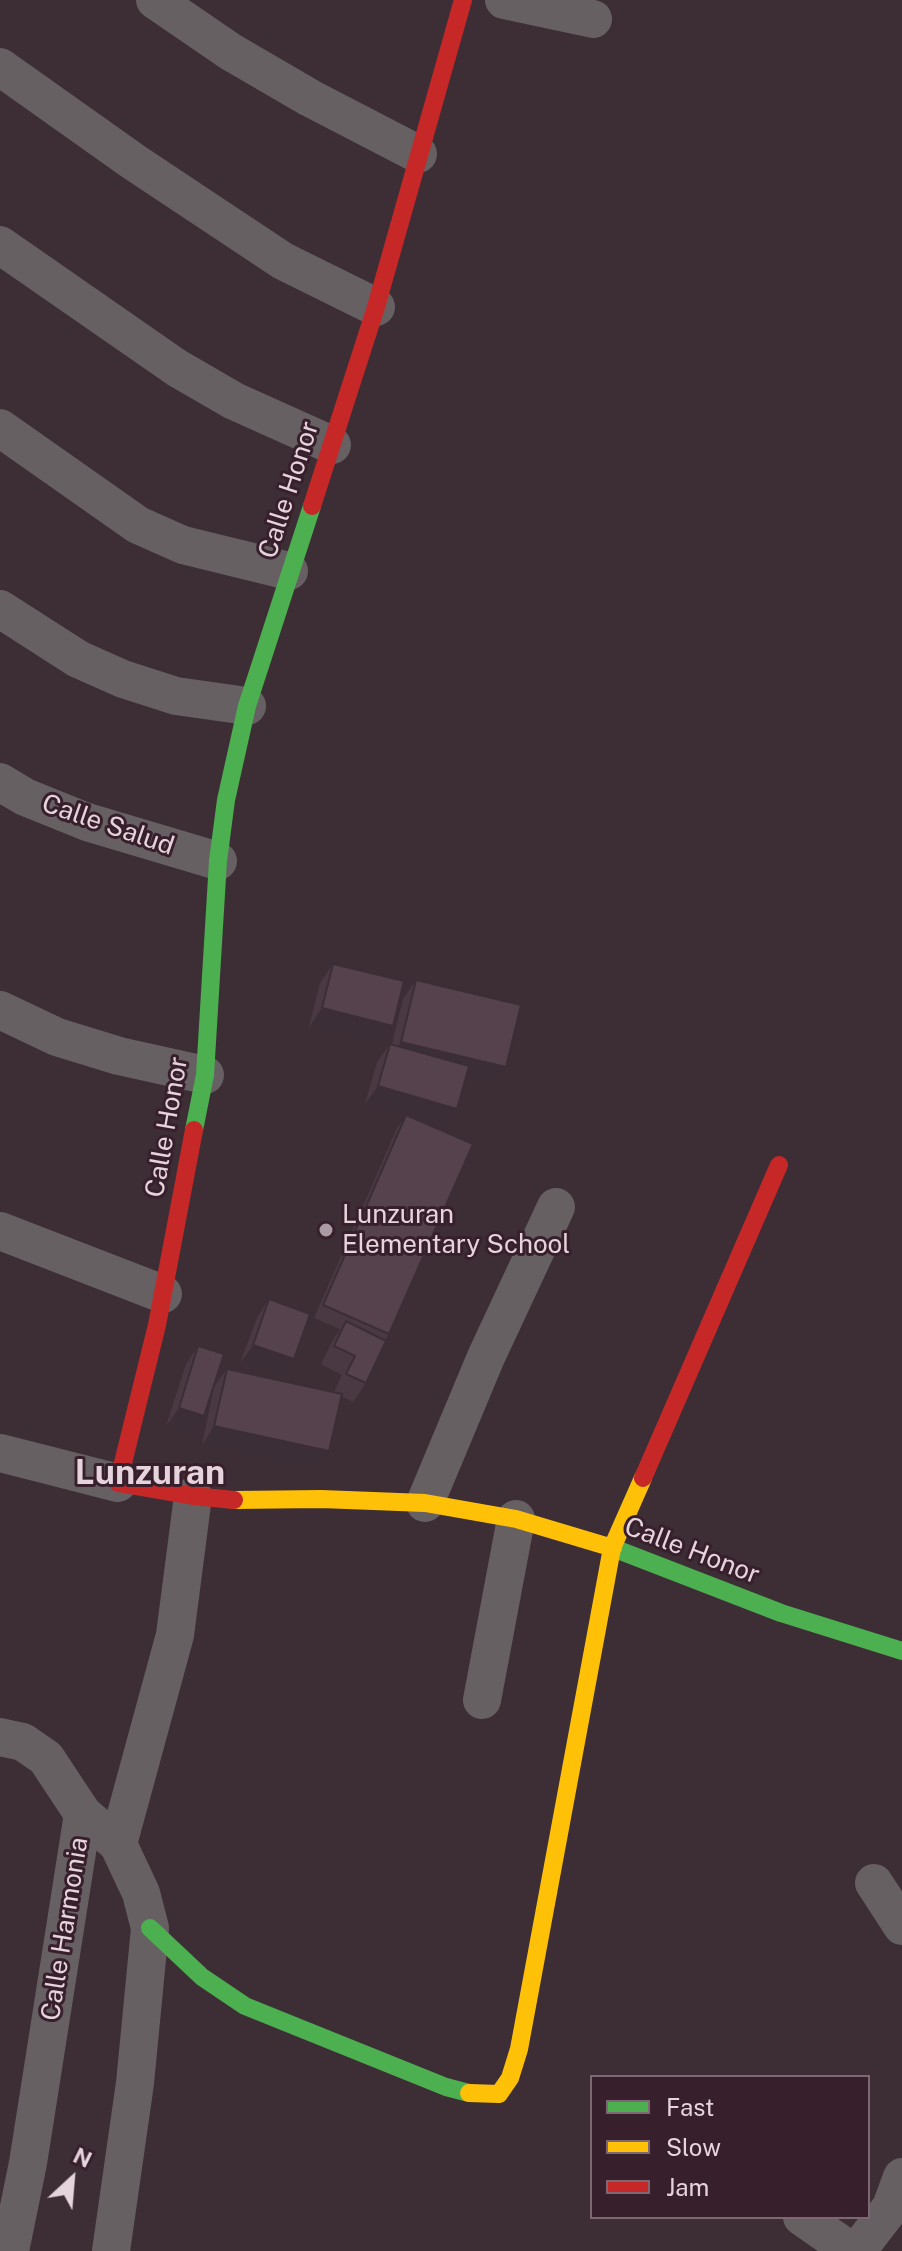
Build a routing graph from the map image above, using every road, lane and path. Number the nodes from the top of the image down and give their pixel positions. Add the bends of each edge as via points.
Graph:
1 (155, 0) edge
2 (463, 0) edge
3 (504, 0) edge
4 (593, 19) dead end
5 (0, 67) edge
6 (418, 154) junction
7 (0, 245) edge
8 (376, 307) junction
9 (0, 428) edge
10 (332, 445) junction
11 (289, 571) junction
12 (0, 609) edge
13 (247, 706) junction
14 (0, 782) edge
15 (218, 861) junction
16 (0, 1010) edge
17 (205, 1075) junction
18 (779, 1165) dead end
19 (556, 1207) dead end
20 (0, 1231) edge
21 (163, 1294) junction
22 (0, 1453) edge
23 (118, 1483) junction
24 (193, 1496) junction
25 (425, 1503) junction
26 (516, 1519) junction
27 (612, 1548) junction
28 (902, 1651) edge
29 (482, 1700) dead end
30 (0, 1737) edge
31 (83, 1814) junction
32 (118, 1844) junction
33 (874, 1883) dead end
34 (902, 1926) edge
35 (150, 1928) junction
36 (898, 2199) edge
37 (805, 2219) edge
38 (10, 2251) edge
39 (111, 2251) edge
40 (851, 2251) edge
41 (857, 2251) edge

1 - 6 street via 231,52
2 - 6 street, Calle Honor
3 - 4 street
5 - 8 street via 283,261
6 - 8 street, Calle Honor
7 - 10 street via 177,368 234,401
8 - 10 street, Calle Honor
9 - 11 street via 138,525 183,545
10 - 11 street, Calle Honor
11 - 13 street, Calle Honor
12 - 13 street via 78,659 123,679 176,696
13 - 15 street, Calle Honor
14 - 15 street, Calle Salud via 87,822
15 - 17 street, Calle Honor
16 - 17 street via 57,1037
17 - 21 street, Calle Honor
18 - 27 street
19 - 25 street
20 - 21 street
21 - 23 street, Calle Honor
22 - 23 street
23 - 24 street, Calle Honor
24 - 25 street, Calle Honor
24 - 32 street, Calle Harmonia via 175,1635
25 - 26 street, Calle Honor
26 - 27 street, Calle Honor
26 - 29 street
27 - 28 street, Calle Honor via 781,1613
27 - 35 street via 519,2049 499,2094 446,2087 245,2006 202,1977
30 - 31 street via 23,1742 46,1758
31 - 32 street, Calle Harmonia
31 - 38 street, Calle Harmonia
32 - 35 street via 141,1893
33 - 34 street
35 - 39 street
36 - 41 street
37 - 40 street

